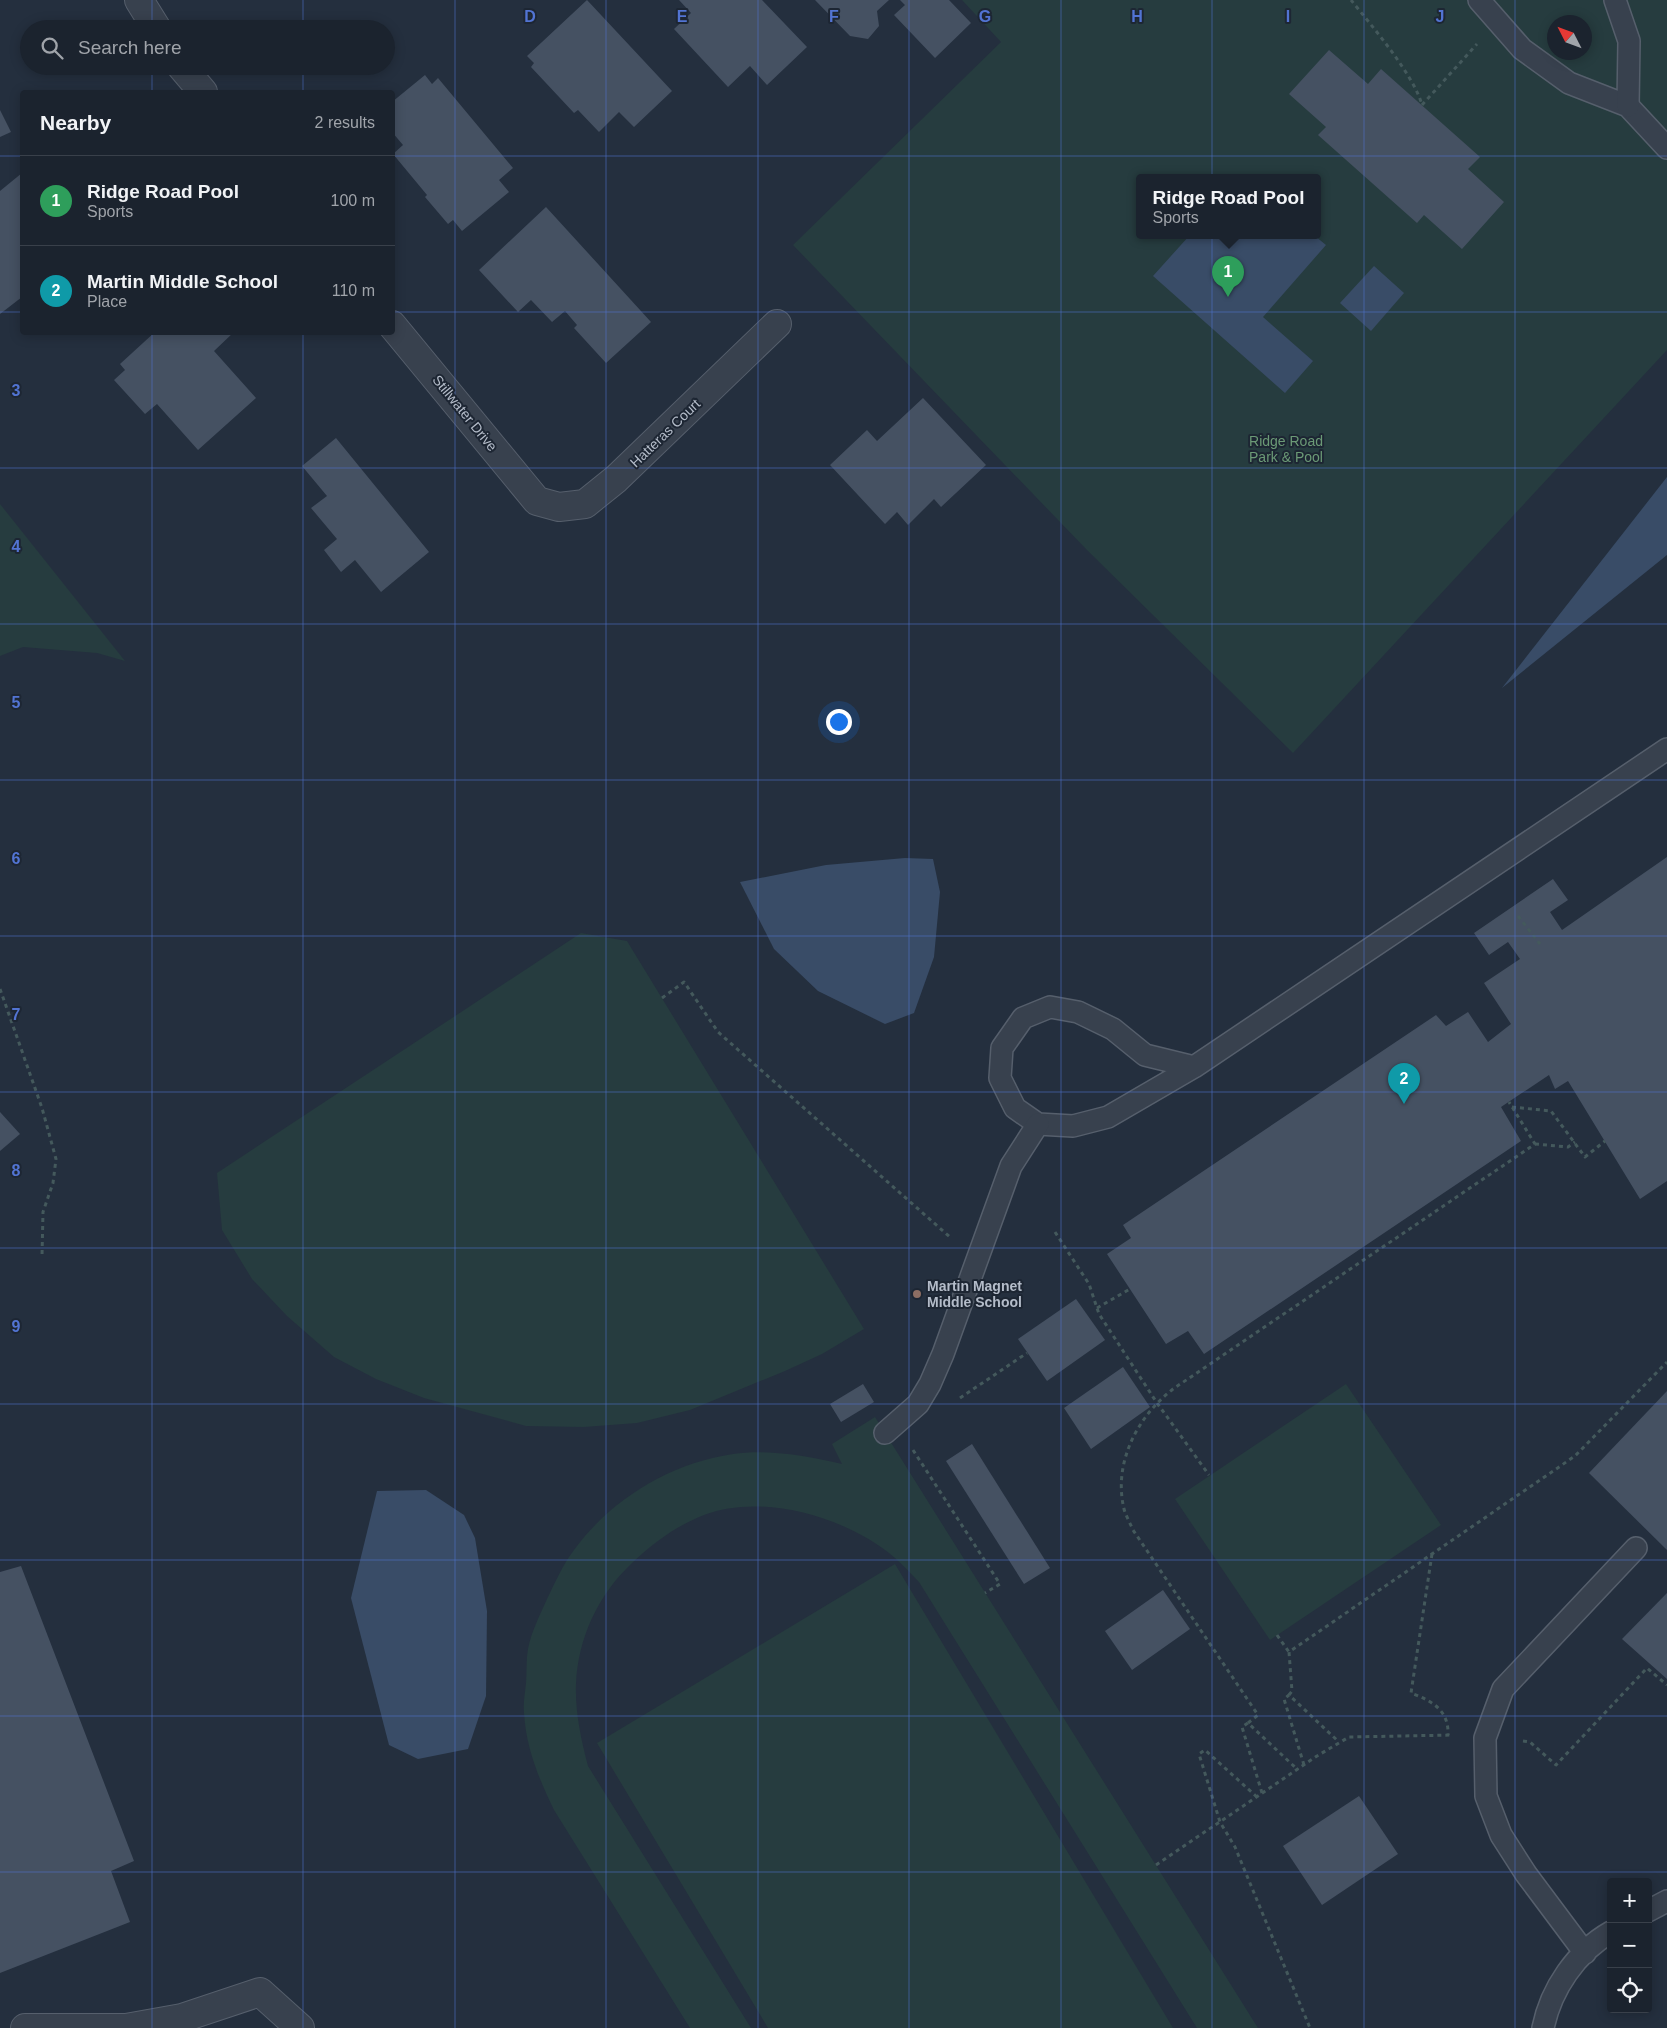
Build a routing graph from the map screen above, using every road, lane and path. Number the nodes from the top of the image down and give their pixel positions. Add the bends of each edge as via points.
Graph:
1 (139, 0) edge
2 (1351, 0) edge
3 (1479, 0) edge
4 (1615, 0) edge
5 (151, 20) edge
6 (1479, 42) dead end
7 (189, 75) edge
8 (201, 90) edge
9 (1628, 106) junction
10 (1667, 148) edge
11 (777, 324) dead end
12 (395, 329) edge
13 (537, 501) joint
14 (1667, 749) edge
15 (1518, 916) dead end
16 (1540, 944) dead end
17 (0, 989) edge
18 (662, 998) dead end
19 (1194, 1067) junction
20 (1509, 1102) dead end
21 (1512, 1107) junction
22 (1038, 1124) junction
23 (1575, 1142) junction
24 (1605, 1142) dead end
25 (1535, 1144) junction
26 (1055, 1232) dead end
27 (951, 1239) dead end
28 (42, 1256) dead end
29 (1130, 1289) dead end
30 (1097, 1308) junction
31 (1027, 1352) dead end
32 (1667, 1362) edge
33 (956, 1400) dead end
34 (1157, 1403) junction
35 (885, 1433) dead end
36 (908, 1444) dead end
37 (1210, 1475) dead end
38 (1636, 1548) dead end
39 (1432, 1554) junction
40 (985, 1593) dead end
41 (1277, 1635) dead end
42 (1289, 1652) junction
43 (1667, 1685) edge
44 (1289, 1696) junction
45 (1248, 1723) junction
46 (1448, 1735) junction
47 (1454, 1735) dead end
48 (1523, 1741) dead end
49 (1339, 1742) junction
50 (1304, 1765) junction
51 (1298, 1770) junction
52 (1262, 1793) junction
53 (1257, 1797) junction
54 (1220, 1822) junction
55 (1156, 1865) dead end
56 (1667, 1901) edge
57 (1652, 1909) edge
58 (1607, 1935) edge
59 (1585, 1953) junction
60 (25, 2028) edge
61 (300, 2028) edge
62 (1310, 2028) edge
63 (1543, 2028) edge

1 - 5 street
2 - 6 path via 1411,81 1422,105
3 - 9 lane via 1522,49 1569,83
4 - 9 lane via 1629,41
7 - 8 street
9 - 10 lane
11 - 13 street, Hatteras Court via 616,480 585,504 559,507
12 - 13 street, Stillwater Drive
14 - 19 lane
15 - 16 path
17 - 28 path via 42,1108 56,1159 53,1182 43,1212
18 - 27 path via 684,982 718,1032
19 - 22 lane via 1108,1117 1074,1126
19 - 22 lane via 1145,1055 1113,1029 1078,1012 1050,1007 1023,1018 1002,1048 1000,1078 1015,1108
20 - 21 path
21 - 23 path via 1551,1111
21 - 25 path
22 - 35 lane via 1011,1166 930,1384 918,1404
23 - 24 path via 1586,1157
23 - 25 path via 1568,1147
25 - 34 path via 1173,1389
26 - 30 path via 1089,1284
29 - 30 path
30 - 34 path
31 - 33 path
32 - 39 path via 1575,1456
34 - 37 path
34 - 45 path via 1140,1424 1124,1457 1124,1510 1133,1530 1258,1715
36 - 40 path via 1000,1584
38 - 59 lane via 1503,1689 1485,1738 1486,1796 1500,1835
39 - 42 path
39 - 46 path via 1411,1694 1437,1706 1449,1724
41 - 42 path
42 - 44 path via 1292,1691
43 - 48 path via 1647,1668 1556,1765 1530,1742
44 - 49 path
44 - 50 path via 1284,1698
45 - 51 path
45 - 52 path via 1242,1727
46 - 47 path
46 - 49 path via 1349,1737
49 - 50 path
50 - 51 path
51 - 52 path
52 - 53 path
53 - 54 path
53 - 54 path via 1205,1750 1199,1754
54 - 55 path
54 - 62 path via 1235,1847
56 - 57 lane
58 - 59 lane
59 - 63 lane via 1556,1988
60 - 61 street via 126,2028 182,2018 260,1992

